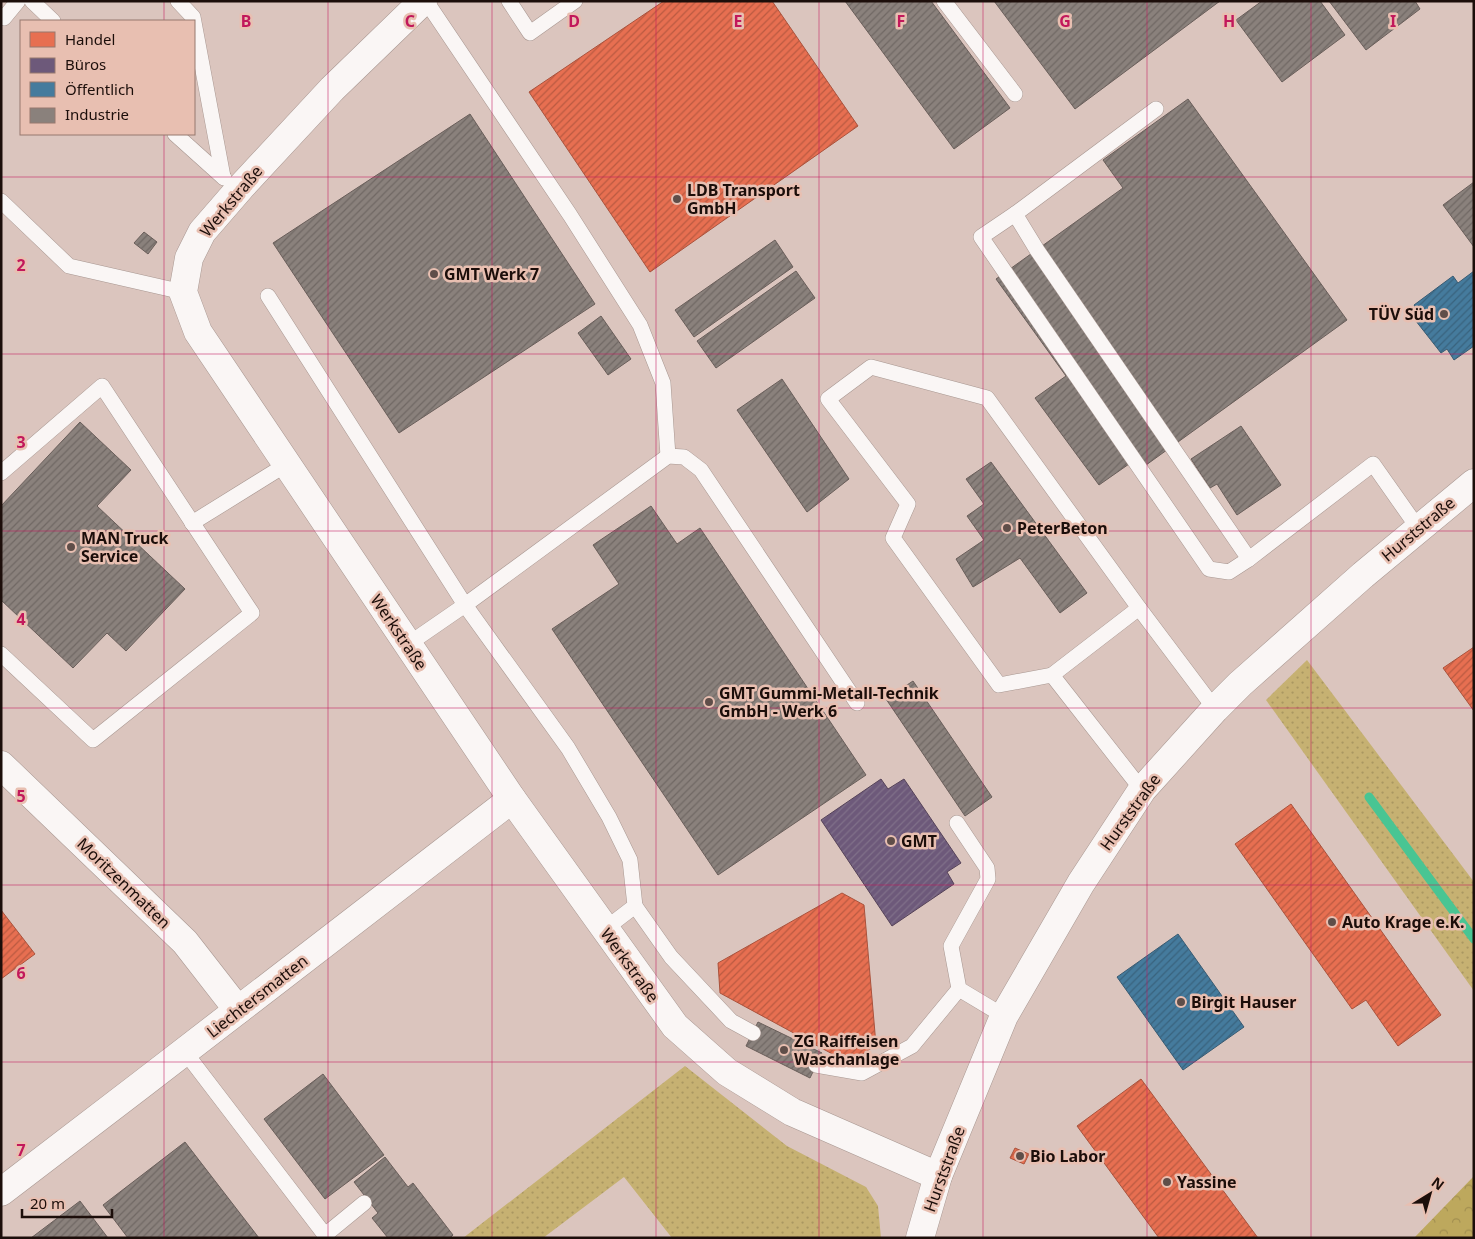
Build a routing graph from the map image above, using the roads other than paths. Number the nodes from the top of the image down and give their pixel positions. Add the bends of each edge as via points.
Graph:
1 (18, 1) edge
2 (32, 1) edge
3 (178, 1) edge
4 (424, 1) edge
5 (509, 1) edge
6 (575, 1) edge
7 (944, 1) edge
8 (1, 16) edge
9 (52, 20) edge
10 (194, 20) edge
11 (195, 25) edge
12 (1015, 94) dead end
13 (1156, 109) dead end
14 (177, 135) edge
15 (232, 182) junction
16 (1, 201) edge
17 (1015, 214) junction
18 (183, 292) junction
19 (268, 296) dead end
20 (668, 456) junction
21 (287, 464) junction
22 (1, 474) edge
23 (1474, 482) edge
24 (192, 523) junction
25 (1418, 528) junction
26 (1249, 559) junction
27 (465, 605) junction
28 (1139, 608) junction
29 (407, 644) junction
30 (1, 654) edge
31 (1052, 675) junction
32 (857, 703) dead end
33 (1215, 709) junction
34 (1, 765) edge
35 (1142, 790) junction
36 (512, 800) junction
37 (957, 823) dead end
38 (635, 906) junction
39 (605, 929) junction
40 (959, 989) junction
41 (238, 1010) junction
42 (1004, 1016) junction
43 (753, 1033) dead end
44 (185, 1052) junction
45 (816, 1065) dead end
46 (938, 1176) junction
47 (1, 1192) edge
48 (364, 1203) dead end
49 (920, 1238) edge

1 - 8 lane via 4,18
2 - 9 lane
3 - 10 lane
4 - 15 street, Werkstraße
4 - 20 lane via 570,215 640,325 664,383
5 - 6 lane via 530,33
7 - 12 lane
11 - 15 lane
13 - 17 lane
14 - 15 lane
15 - 18 street, Werkstraße via 189,258
16 - 18 lane via 69,266
17 - 26 lane
17 - 26 lane via 981,236 1209,568 1229,572
18 - 21 street, Werkstraße via 198,332
19 - 27 lane
20 - 27 lane
20 - 32 lane via 684,457 701,470
21 - 24 lane
21 - 29 street, Werkstraße
22 - 24 lane via 102,386
23 - 25 street, Hurststraße
24 - 30 lane via 252,613 93,740
25 - 26 lane via 1373,464
25 - 33 street, Hurststraße
27 - 29 lane
27 - 38 lane via 568,748 609,816 630,860
28 - 31 lane
28 - 31 lane via 987,398 871,367 828,399 908,504 893,538 999,685
28 - 33 lane
29 - 36 street, Werkstraße
31 - 35 lane
33 - 35 street, Hurststraße
34 - 41 street, Moritzenmatten via 185,942
35 - 42 street, Hurststraße via 1081,883
36 - 39 street, Werkstraße
36 - 41 street, Liechtersmatten
37 - 40 lane via 987,868 988,879 951,946
38 - 39 lane
38 - 43 lane via 671,957 731,1021
39 - 46 street, Werkstraße via 675,1026 727,1072 792,1112
40 - 42 lane
40 - 45 lane via 912,1046 862,1073
41 - 44 street, Liechtersmatten
42 - 46 street, Hurststraße
44 - 47 street, Liechtersmatten
44 - 48 lane via 325,1235
46 - 49 street, Hurststraße

